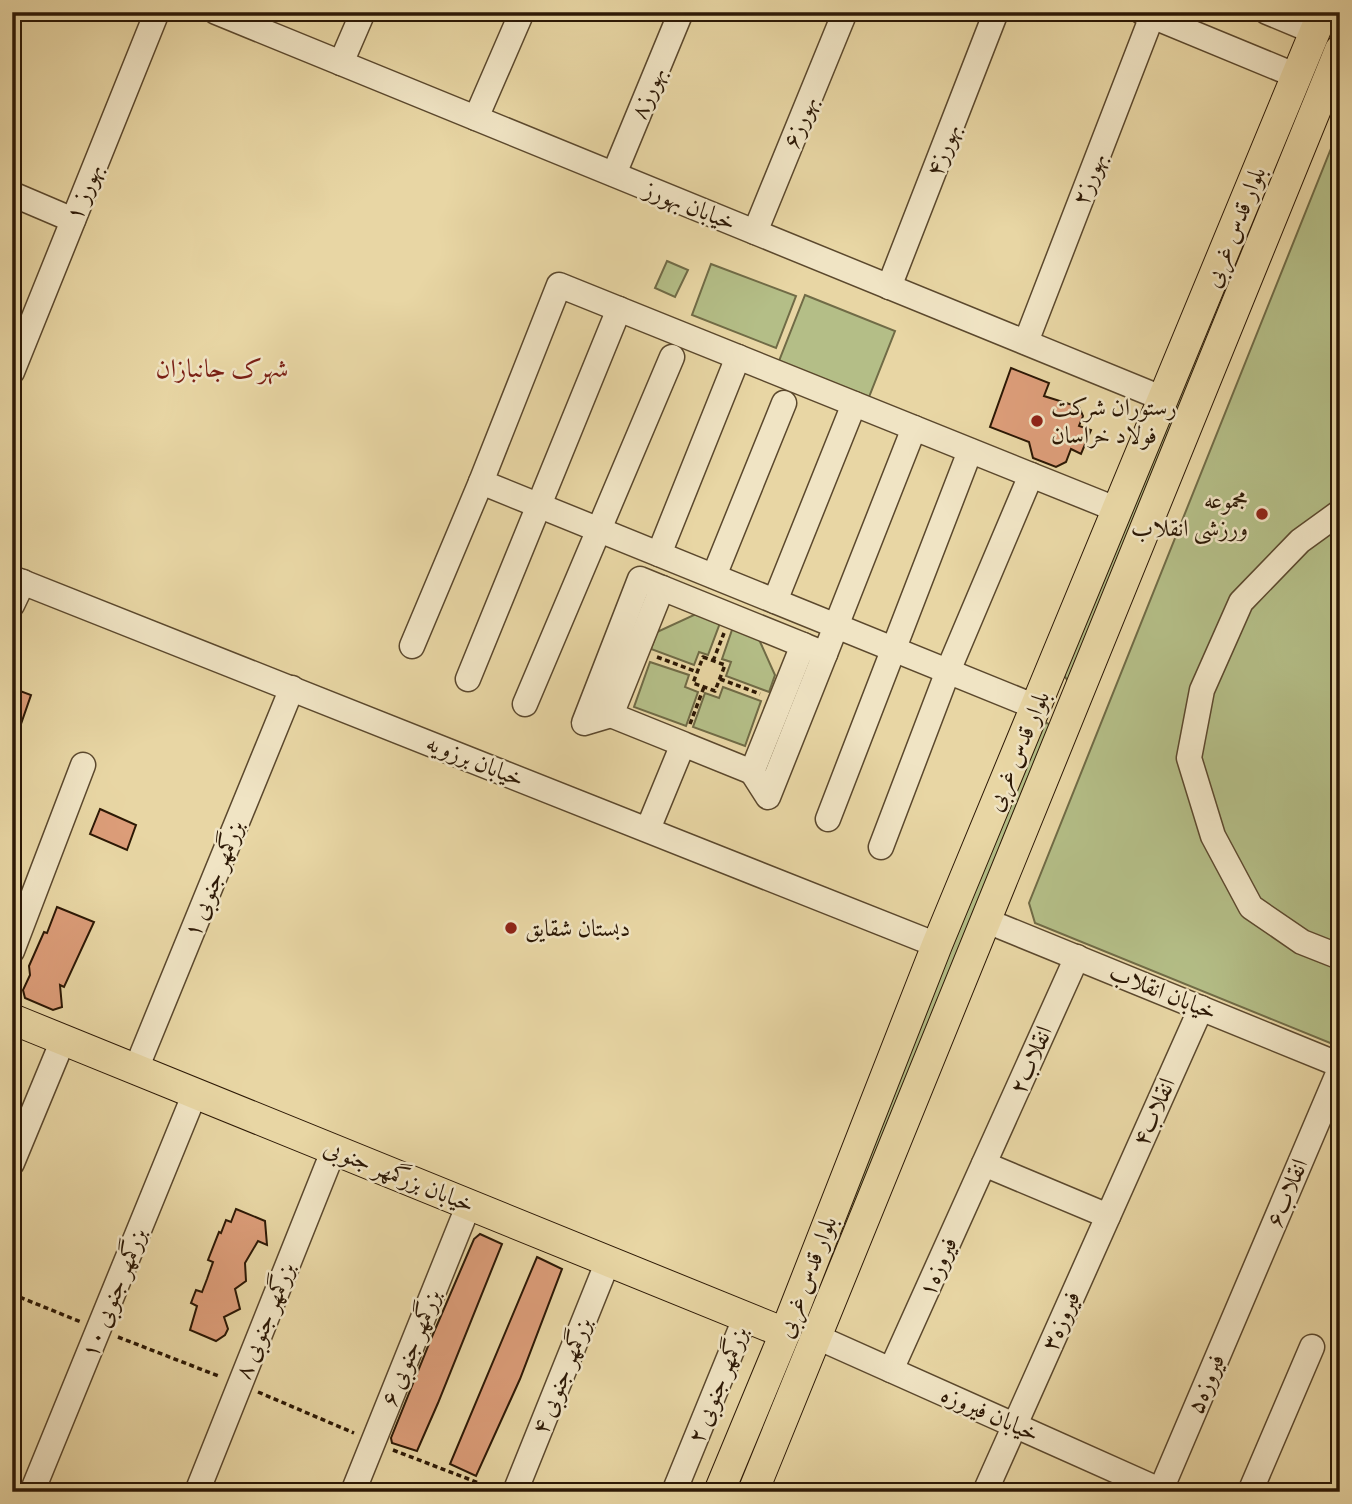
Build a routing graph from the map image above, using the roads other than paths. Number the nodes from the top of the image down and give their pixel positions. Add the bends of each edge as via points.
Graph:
1 (157, 12) edge
2 (216, 12) edge
3 (363, 12) edge
4 (522, 12) edge
5 (681, 12) edge
6 (845, 12) edge
7 (996, 12) edge
8 (1267, 12) edge
9 (1147, 14) edge
10 (1319, 22) edge
11 (1338, 60) edge
12 (341, 63) junction
13 (1297, 76) junction
14 (476, 118) junction
15 (614, 174) junction
16 (12, 194) edge
17 (73, 220) junction
18 (755, 232) junction
19 (889, 287) junction
20 (619, 309) junction
21 (1026, 342) junction
22 (671, 357) dead end
23 (738, 357) junction
24 (12, 372) edge
25 (1164, 399) junction
26 (784, 403) dead end
27 (854, 404) junction
28 (914, 428) junction
29 (970, 451) junction
30 (1031, 475) junction
31 (481, 482) junction
32 (539, 505) junction
33 (1118, 510) junction
34 (1340, 512) edge
35 (598, 529) junction
36 (659, 554) junction
37 (714, 576) junction
38 (17, 580) edge
39 (662, 588) junction
40 (775, 601) junction
41 (12, 606) edge
42 (836, 626) junction
43 (412, 646) dead end
44 (814, 649) junction
45 (893, 649) junction
46 (948, 671) junction
47 (468, 679) dead end
48 (292, 688) junction
49 (1040, 700) junction
50 (526, 704) dead end
51 (1074, 704) junction
52 (611, 715) junction
53 (683, 744) junction
54 (83, 765) dead end
55 (752, 772) junction
56 (828, 819) dead end
57 (648, 829) junction
58 (881, 847) dead end
59 (987, 920) junction
60 (937, 944) junction
61 (12, 951) edge
62 (1077, 957) junction
63 (1340, 957) edge
64 (1201, 1008) junction
65 (12, 1019) edge
66 (63, 1040) junction
67 (1340, 1067) edge
68 (135, 1069) junction
69 (195, 1093) junction
70 (334, 1149) junction
71 (12, 1163) edge
72 (984, 1164) junction
73 (469, 1204) junction
74 (1108, 1216) junction
75 (608, 1261) junction
76 (1251, 1278) joint
77 (746, 1316) junction
78 (785, 1333) junction
79 (817, 1337) junction
80 (1312, 1347) dead end
81 (891, 1370) junction
82 (1015, 1425) junction
83 (1162, 1491) edge
84 (32, 1492) edge
85 (197, 1492) edge
86 (353, 1492) edge
87 (515, 1492) edge
88 (674, 1492) edge
89 (719, 1492) edge
90 (753, 1492) edge
91 (985, 1492) edge
92 (1250, 1492) edge

1 - 17 street, بهورز ۱
2 - 12 street, خیابان بهورز
3 - 12 street
4 - 14 street
5 - 15 street, بهورز۸
6 - 18 street, بهورز۶
7 - 19 street, بهورز۴
8 - 10 street
9 - 13 street
9 - 21 street, بهورز۲
10 - 13 main road, بلوار قدس غربی
11 - 51 main road, بلوار قدس غربی
12 - 14 street, خیابان بهورز
13 - 25 main road, بلوار قدس غربی
14 - 15 street, خیابان بهورز
15 - 18 street, خیابان بهورز
16 - 17 street
17 - 24 street, بهورز ۱
18 - 19 street, خیابان بهورز
19 - 21 street, خیابان بهورز
20 - 23 street
20 - 31 street via 559,285
20 - 32 street
21 - 25 street, خیابان بهورز
22 - 35 street
23 - 27 street
23 - 36 street
25 - 33 main road, بلوار قدس غربی
26 - 37 street
27 - 28 street
27 - 40 street
28 - 29 street
28 - 42 street
29 - 30 street
29 - 45 street
30 - 33 street
30 - 46 street
31 - 32 street
31 - 43 street
32 - 35 street
32 - 47 street
33 - 49 main road, بلوار قدس غربی
34 - 63 street via 1300,541 1241,602 1202,690 1189,758 1213,836 1251,907 1302,942
35 - 36 street
35 - 50 street
36 - 37 street
37 - 40 street
38 - 41 street
38 - 48 street, خیابان برزویه
39 - 44 street
39 - 52 street
39 - 52 street via 640,579 584,723
40 - 42 street
42 - 44 street
42 - 45 street
44 - 55 street via 780,702
44 - 55 street via 768,797
45 - 46 street
45 - 56 street
46 - 49 street
46 - 58 street
48 - 57 street, خیابان برزویه
48 - 68 street, بزرگمهر جنوبی ۱
49 - 51 main road
49 - 60 main road, بلوار قدس غربی
51 - 59 main road, بلوار قدس غربی
52 - 53 street
53 - 55 street
53 - 57 street
54 - 61 street
57 - 60 street, خیابان برزویه
59 - 62 street, خیابان انقلاب
59 - 79 main road, بلوار قدس غربی
60 - 78 main road, بلوار قدس غربی
62 - 64 street, خیابان انقلاب
62 - 72 street, انقلاب۲
64 - 67 street, خیابان انقلاب
64 - 74 street, انقلاب۴
65 - 66 main road, خیابان بزرگمهر جنوبی
66 - 68 main road, خیابان بزرگمهر جنوبی
66 - 71 street
67 - 76 street, انقلاب۶
68 - 69 main road, خیابان بزرگمهر جنوبی
69 - 70 main road, خیابان بزرگمهر جنوبی
69 - 84 street, بزرگمهر جنوبی ۱۰
70 - 73 main road, خیابان بزرگمهر جنوبی
70 - 85 street, بزرگمهر جنوبی ۸
72 - 74 street
72 - 81 street, فیروزه۱
73 - 75 main road, خیابان بزرگمهر جنوبی
73 - 86 street, بزرگمهر جنوبی ۶
74 - 82 street, فیروزه۳
75 - 77 main road, خیابان بزرگمهر جنوبی
75 - 87 street, بزرگمهر جنوبی ۴
76 - 83 street, فیروزه۵
77 - 78 main road, خیابان بزرگمهر جنوبی
77 - 88 street, بزرگمهر جنوبی ۲
78 - 89 main road, بلوار قدس غربی
79 - 81 street, خیابان فیروزه
79 - 90 main road, بلوار قدس غربی
80 - 92 street
81 - 82 street, خیابان فیروزه
82 - 83 street, خیابان فیروزه
82 - 91 street, فیروزه۳

